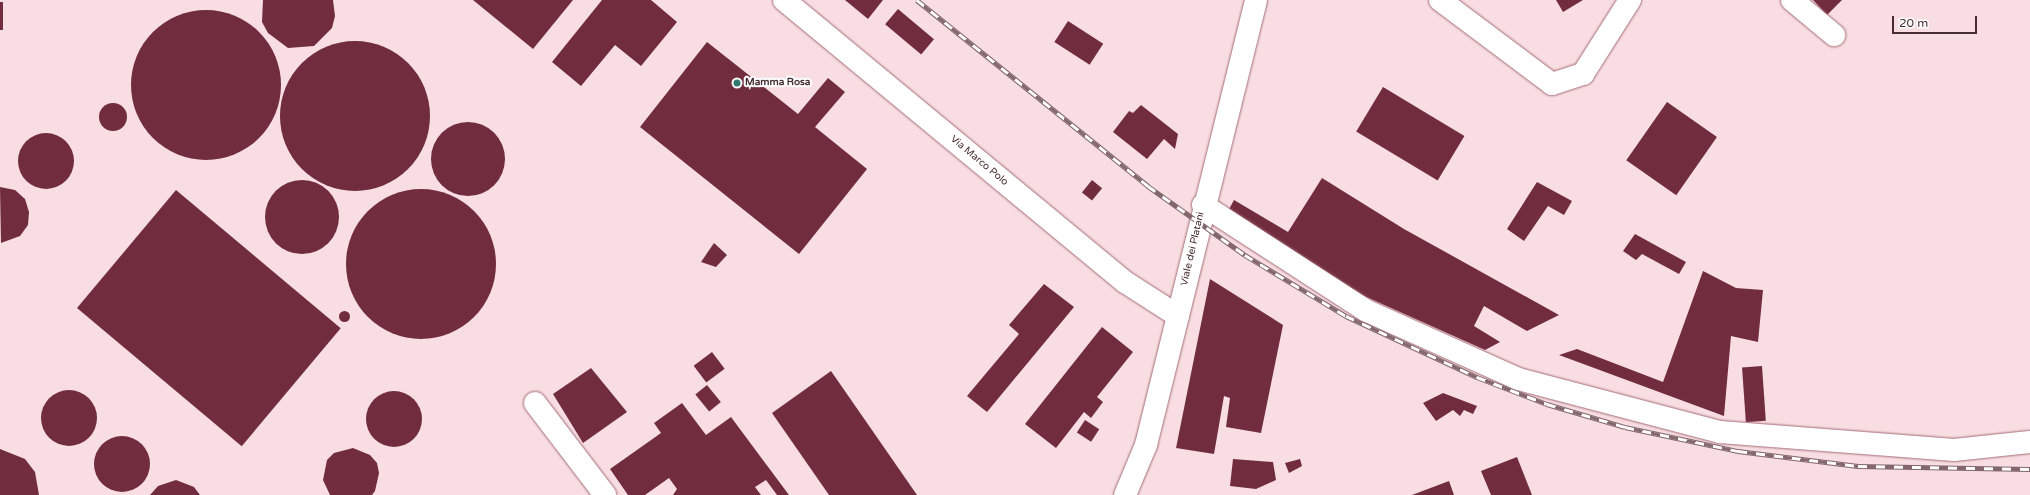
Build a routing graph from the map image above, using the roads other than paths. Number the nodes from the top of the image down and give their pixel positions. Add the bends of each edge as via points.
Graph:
1 (784, 0) edge
2 (1256, 0) edge
3 (1440, 0) edge
4 (1630, 0) edge
5 (1792, 0) edge
6 (1834, 35) dead end
7 (1203, 205) junction
8 (1178, 316) junction
9 (535, 403) dead end
10 (2030, 442) edge
11 (604, 495) edge
12 (1125, 495) edge

1 - 8 street, Via Marco Polo via 1125,282
2 - 7 street, Viale dei Platani
3 - 4 street via 1552,84 1583,74
5 - 6 street
7 - 8 street, Viale dei Platani
7 - 10 street via 1367,312 1518,379 1720,432 1954,450
8 - 12 street, Viale dei Platani via 1146,445
9 - 11 street

